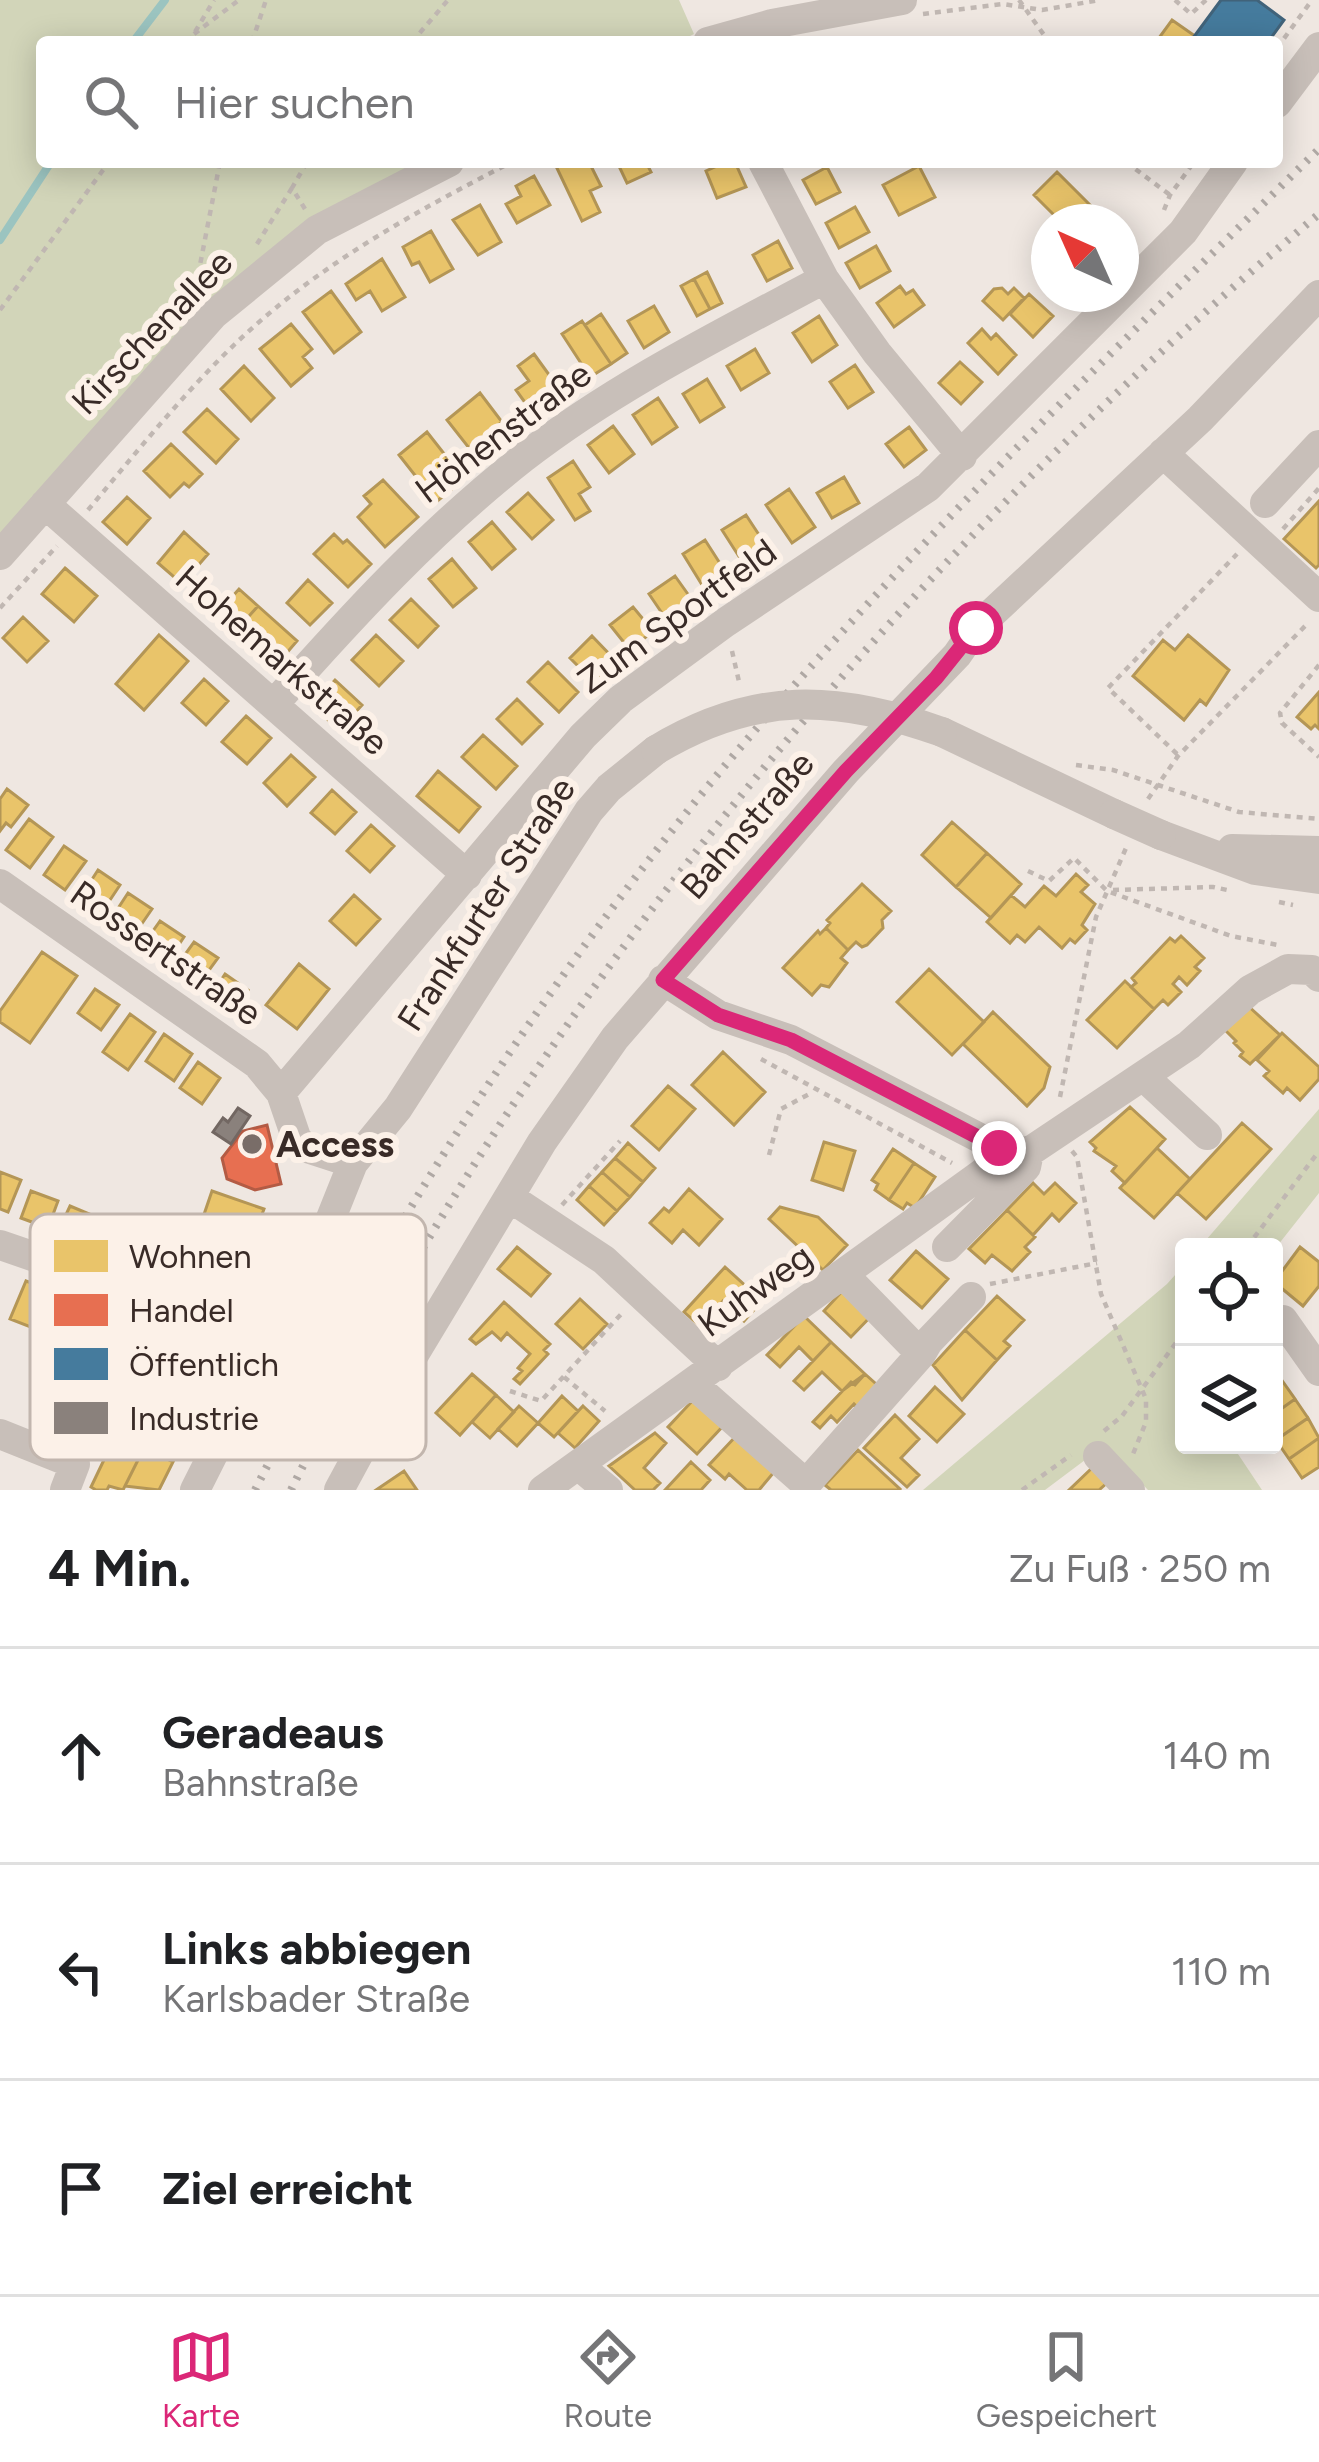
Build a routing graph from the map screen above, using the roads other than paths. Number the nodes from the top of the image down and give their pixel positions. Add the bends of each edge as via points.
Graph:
1 (907, 8) edge
2 (731, 36) edge
3 (1319, 47) edge
4 (1283, 95) edge
5 (437, 168) edge
6 (766, 168) edge
7 (1230, 168) edge
8 (824, 279) junction
9 (1319, 295) edge
10 (1319, 445) edge
11 (1163, 453) junction
12 (962, 456) junction
13 (1265, 503) dead end
14 (45, 504) junction
15 (0, 554) edge
16 (1319, 597) edge
17 (274, 704) junction
18 (1190, 845) junction
19 (1319, 851) edge
20 (467, 875) junction
21 (1319, 879) edge
22 (0, 884) edge
23 (1319, 977) edge
24 (663, 980) junction
25 (1144, 1077) junction
26 (280, 1094) junction
27 (1207, 1135) dead end
28 (1021, 1152) junction
29 (353, 1163) junction
30 (509, 1198) junction
31 (333, 1214) edge
32 (0, 1245) edge
33 (947, 1247) dead end
34 (30, 1255) edge
35 (842, 1274) junction
36 (970, 1297) road end
37 (1283, 1321) dead end
38 (426, 1335) edge
39 (921, 1354) junction
40 (1317, 1362) edge
41 (706, 1375) junction
42 (0, 1434) edge
43 (1095, 1445) road end
44 (30, 1446) edge
45 (65, 1460) edge
46 (210, 1460) edge
47 (355, 1460) edge
48 (578, 1465) junction
49 (779, 1481) edge
50 (1126, 1486) edge
51 (65, 1490) edge
52 (195, 1490) edge
53 (339, 1490) edge
54 (543, 1490) edge
55 (608, 1490) edge

1 - 2 street
3 - 4 street
5 - 14 street, Kirschenallee via 317,230 213,315
6 - 8 street
7 - 12 street, Zum Sportfeld via 1183,232
8 - 12 street
8 - 17 street, Höhenstraße via 659,367 526,456 398,569
9 - 11 street, Bahnstraße
10 - 13 street
11 - 16 street
11 - 24 street, Bahnstraße via 976,628
12 - 20 street, Zum Sportfeld via 908,504 621,699
14 - 15 street, Kirschenallee
14 - 17 street, Hohemarkstraße
17 - 20 street, Hohemarkstraße
18 - 19 street
18 - 21 street via 1255,870
18 - 29 street, Frankfurter Straße, bridge via 1122,827 942,732 872,710 777,704 714,719 609,788 398,1108
20 - 26 street, Zum Sportfeld
22 - 26 street, Rossertstraße via 257,1064
23 - 25 street, Kuhweg via 1301,968 1278,973
24 - 28 street via 718,1015 791,1040
24 - 30 street, Bahnstraße
25 - 27 street
25 - 28 street, Kuhweg
26 - 29 street via 297,1140
28 - 33 street via 1026,1167
28 - 35 street, Kuhweg
29 - 31 street, Frankfurter Straße
30 - 38 street, Bahnstraße
30 - 41 street via 604,1260
32 - 34 street
35 - 39 street
35 - 41 street, Kuhweg
36 - 39 street
37 - 40 street
39 - 49 street via 806,1484
41 - 48 street, Kuhweg
41 - 49 street
42 - 44 street
43 - 50 street
45 - 51 street via 75,1464
46 - 52 street, Frankfurter Straße
47 - 53 street, Bahnstraße
48 - 54 street, Kuhweg
48 - 55 street

